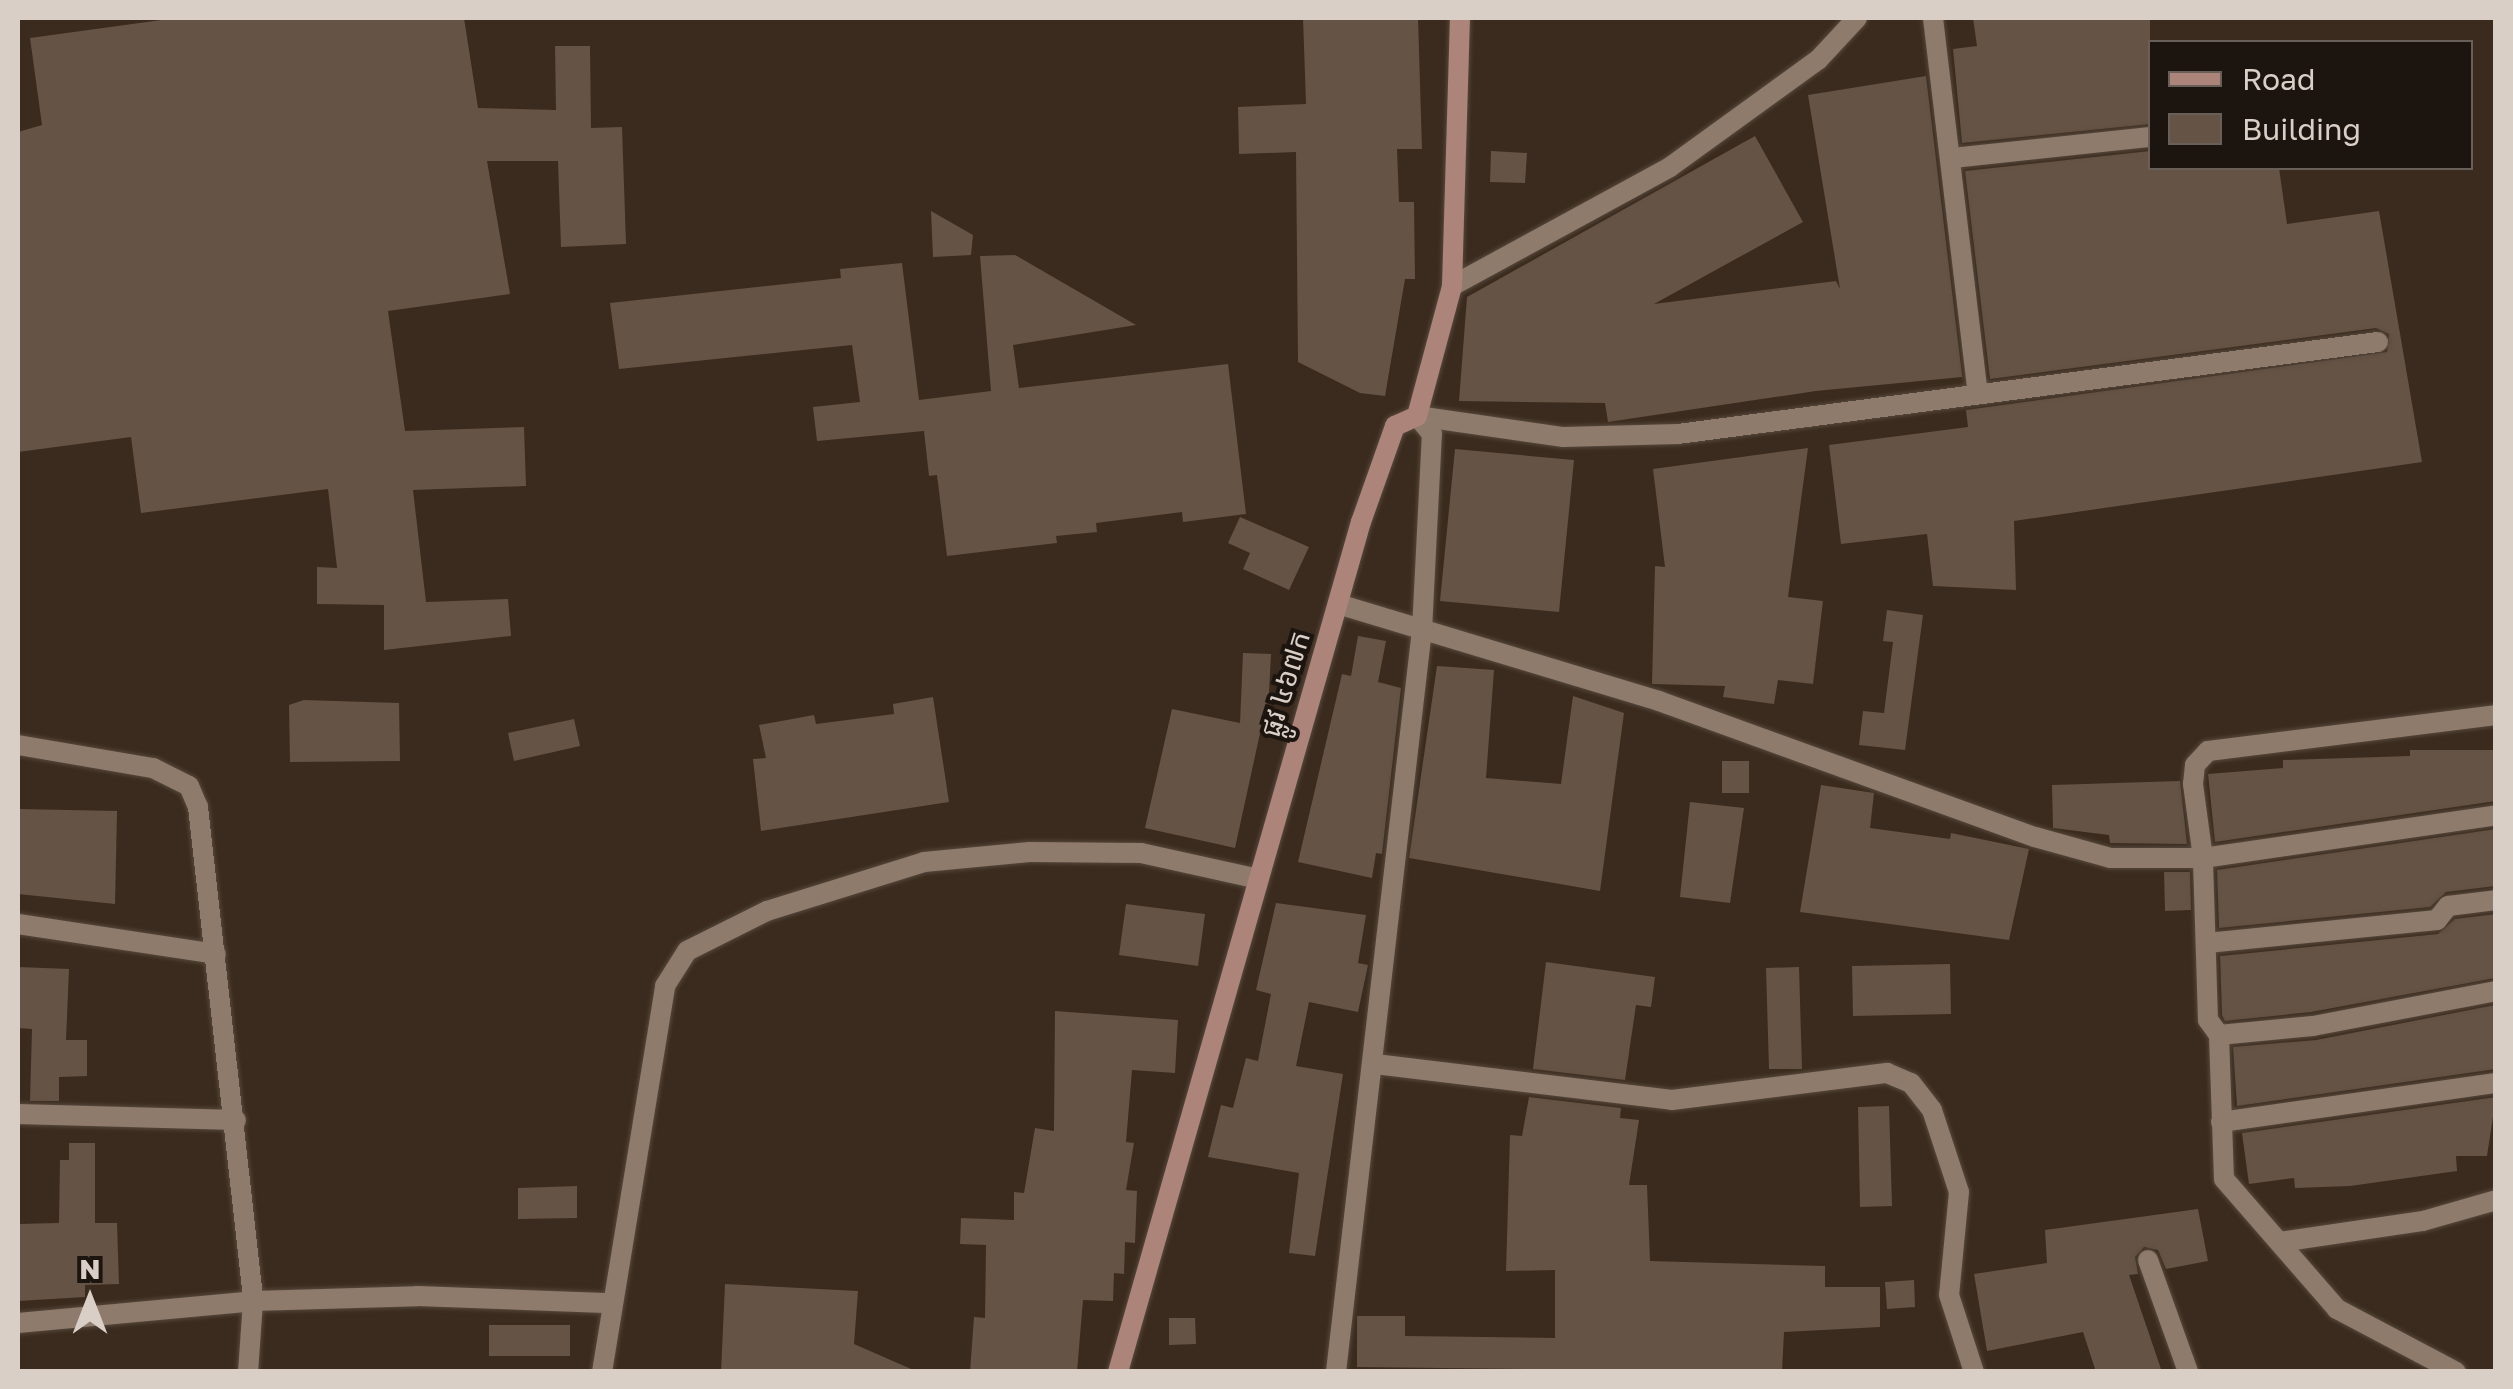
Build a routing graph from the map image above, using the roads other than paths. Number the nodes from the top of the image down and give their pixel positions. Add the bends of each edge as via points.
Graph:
1 (1460, 18) edge
2 (1856, 18) edge
3 (1934, 18) edge
4 (2148, 137) edge
5 (1953, 158) junction
6 (1452, 286) junction
7 (2378, 342) dead end
8 (1978, 393) junction
9 (1417, 416) junction
10 (1338, 604) junction
11 (1422, 630) junction
12 (2496, 715) edge
13 (18, 745) edge
14 (2496, 815) edge
15 (2203, 858) junction
16 (1254, 878) junction
17 (2496, 900) edge
18 (18, 924) edge
19 (2207, 943) junction
20 (216, 954) junction
21 (2496, 990) edge
22 (2218, 1035) junction
23 (1376, 1064) junction
24 (2496, 1083) edge
25 (18, 1114) edge
26 (236, 1120) junction
27 (2222, 1122) junction
28 (2496, 1200) edge
29 (2280, 1242) junction
30 (2148, 1260) dead end
31 (254, 1301) junction
32 (612, 1302) junction
33 (18, 1323) edge
34 (248, 1372) edge
35 (602, 1372) edge
36 (1118, 1372) edge
37 (1336, 1372) edge
38 (1974, 1372) edge
39 (2188, 1372) edge
40 (2456, 1372) edge

1 - 6 street, ផ្លូវ ៤៦៧ក
2 - 6 street via 1818,60 1670,167
3 - 5 street
4 - 5 street
5 - 8 street
6 - 9 street, ផ្លូវ ៤៦៧ក
7 - 8 street
8 - 9 street via 1678,434 1563,437
9 - 10 street, ផ្លូវ ៤៦៧ក via 1395,426
9 - 11 street via 1432,434
10 - 11 street
10 - 16 street, ផ្លូវ ៤៦៧ក
11 - 15 street via 1659,702 2035,837 2110,858
11 - 23 street
12 - 15 street via 2208,752 2195,765 2192,784
13 - 20 street via 152,768 190,786
14 - 15 street
15 - 19 street
16 - 32 street via 1141,853 1030,852 924,862 753,916 687,952 665,986
16 - 36 street, ផ្លូវ ៤៦៧ក
17 - 19 street via 2448,906 2437,920
18 - 20 street
19 - 22 street via 2208,1020
20 - 26 street
21 - 22 street via 2313,1026
22 - 27 street
23 - 37 street
23 - 38 street via 1672,1100 1887,1073 1912,1083 1932,1110 1958,1192 1950,1295
24 - 27 street
25 - 26 street
26 - 31 street
27 - 29 street via 2224,1179
28 - 29 street via 2423,1221
29 - 40 street via 2337,1309
30 - 39 street
31 - 32 street via 417,1296
31 - 33 street
31 - 34 street
32 - 35 street

